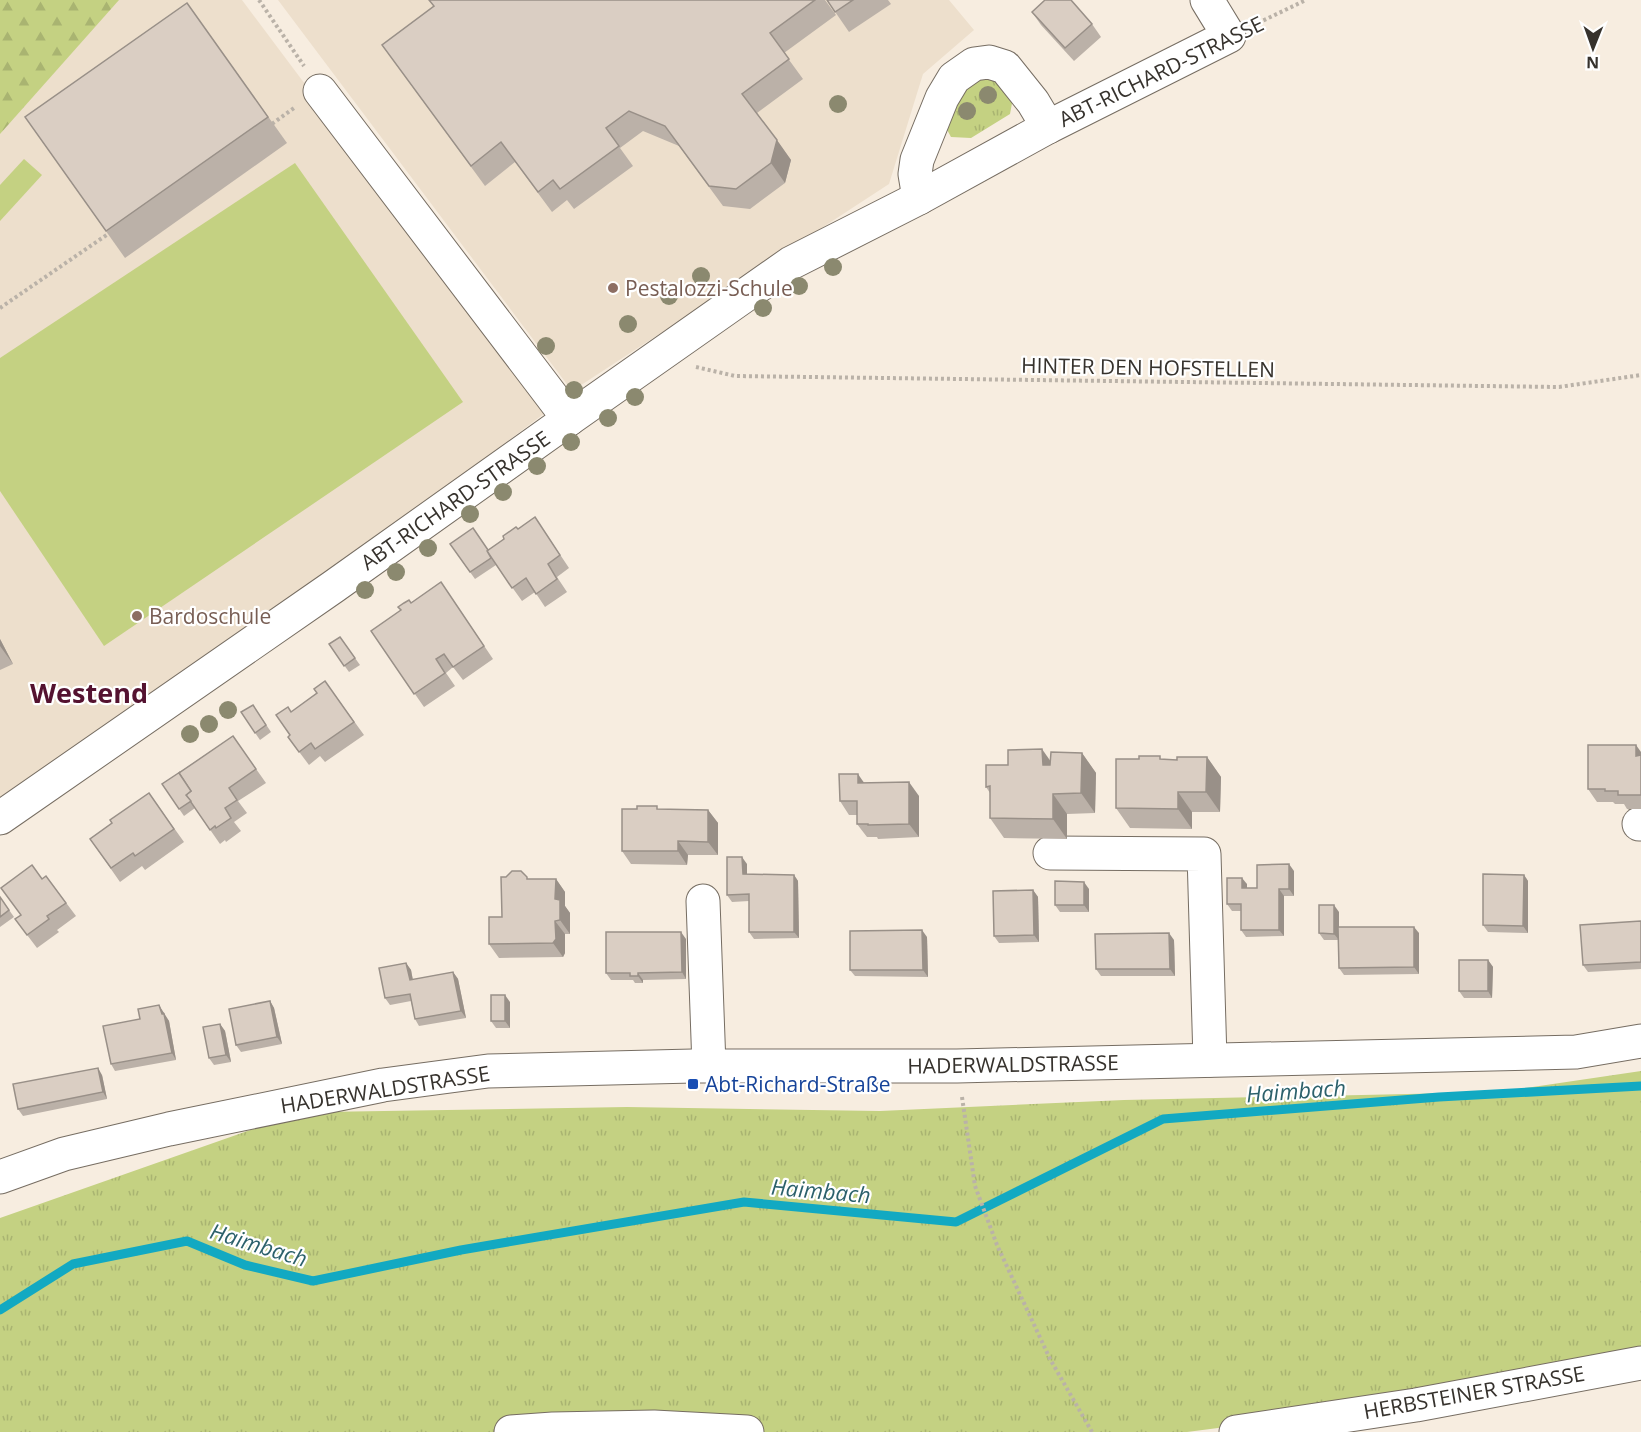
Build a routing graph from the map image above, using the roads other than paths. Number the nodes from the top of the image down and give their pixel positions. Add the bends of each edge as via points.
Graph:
1 (1207, 0) edge
2 (320, 91) road end
3 (1048, 127) junction
4 (919, 198) junction
5 (569, 418) junction
6 (0, 818) edge
7 (1050, 853) dead end
8 (703, 901) dead end
9 (1641, 1041) edge
10 (1210, 1060) junction
11 (709, 1066) junction
12 (0, 1177) edge
13 (1641, 1363) edge
14 (511, 1432) edge
15 (747, 1432) edge
16 (1236, 1432) edge

1 - 3 street, ABT-RICHARD-STRASSE via 1229,36
2 - 5 street
3 - 4 street, ABT-RICHARD-STRASSE
3 - 4 street, ABT-RICHARD-STRASSE via 1005,67 989,62 974,64 954,78 942,98 917,160
4 - 5 street, ABT-RICHARD-STRASSE via 791,263
5 - 6 street, ABT-RICHARD-STRASSE
7 - 10 street via 1204,854
8 - 11 street
9 - 10 street, HADERWALDSTRASSE via 1576,1052
10 - 11 street, HADERWALDSTRASSE
11 - 12 street, HADERWALDSTRASSE via 489,1071 383,1085 64,1154
13 - 16 street, HERBSTEINER STRASSE via 1416,1405
14 - 15 street via 654,1427

